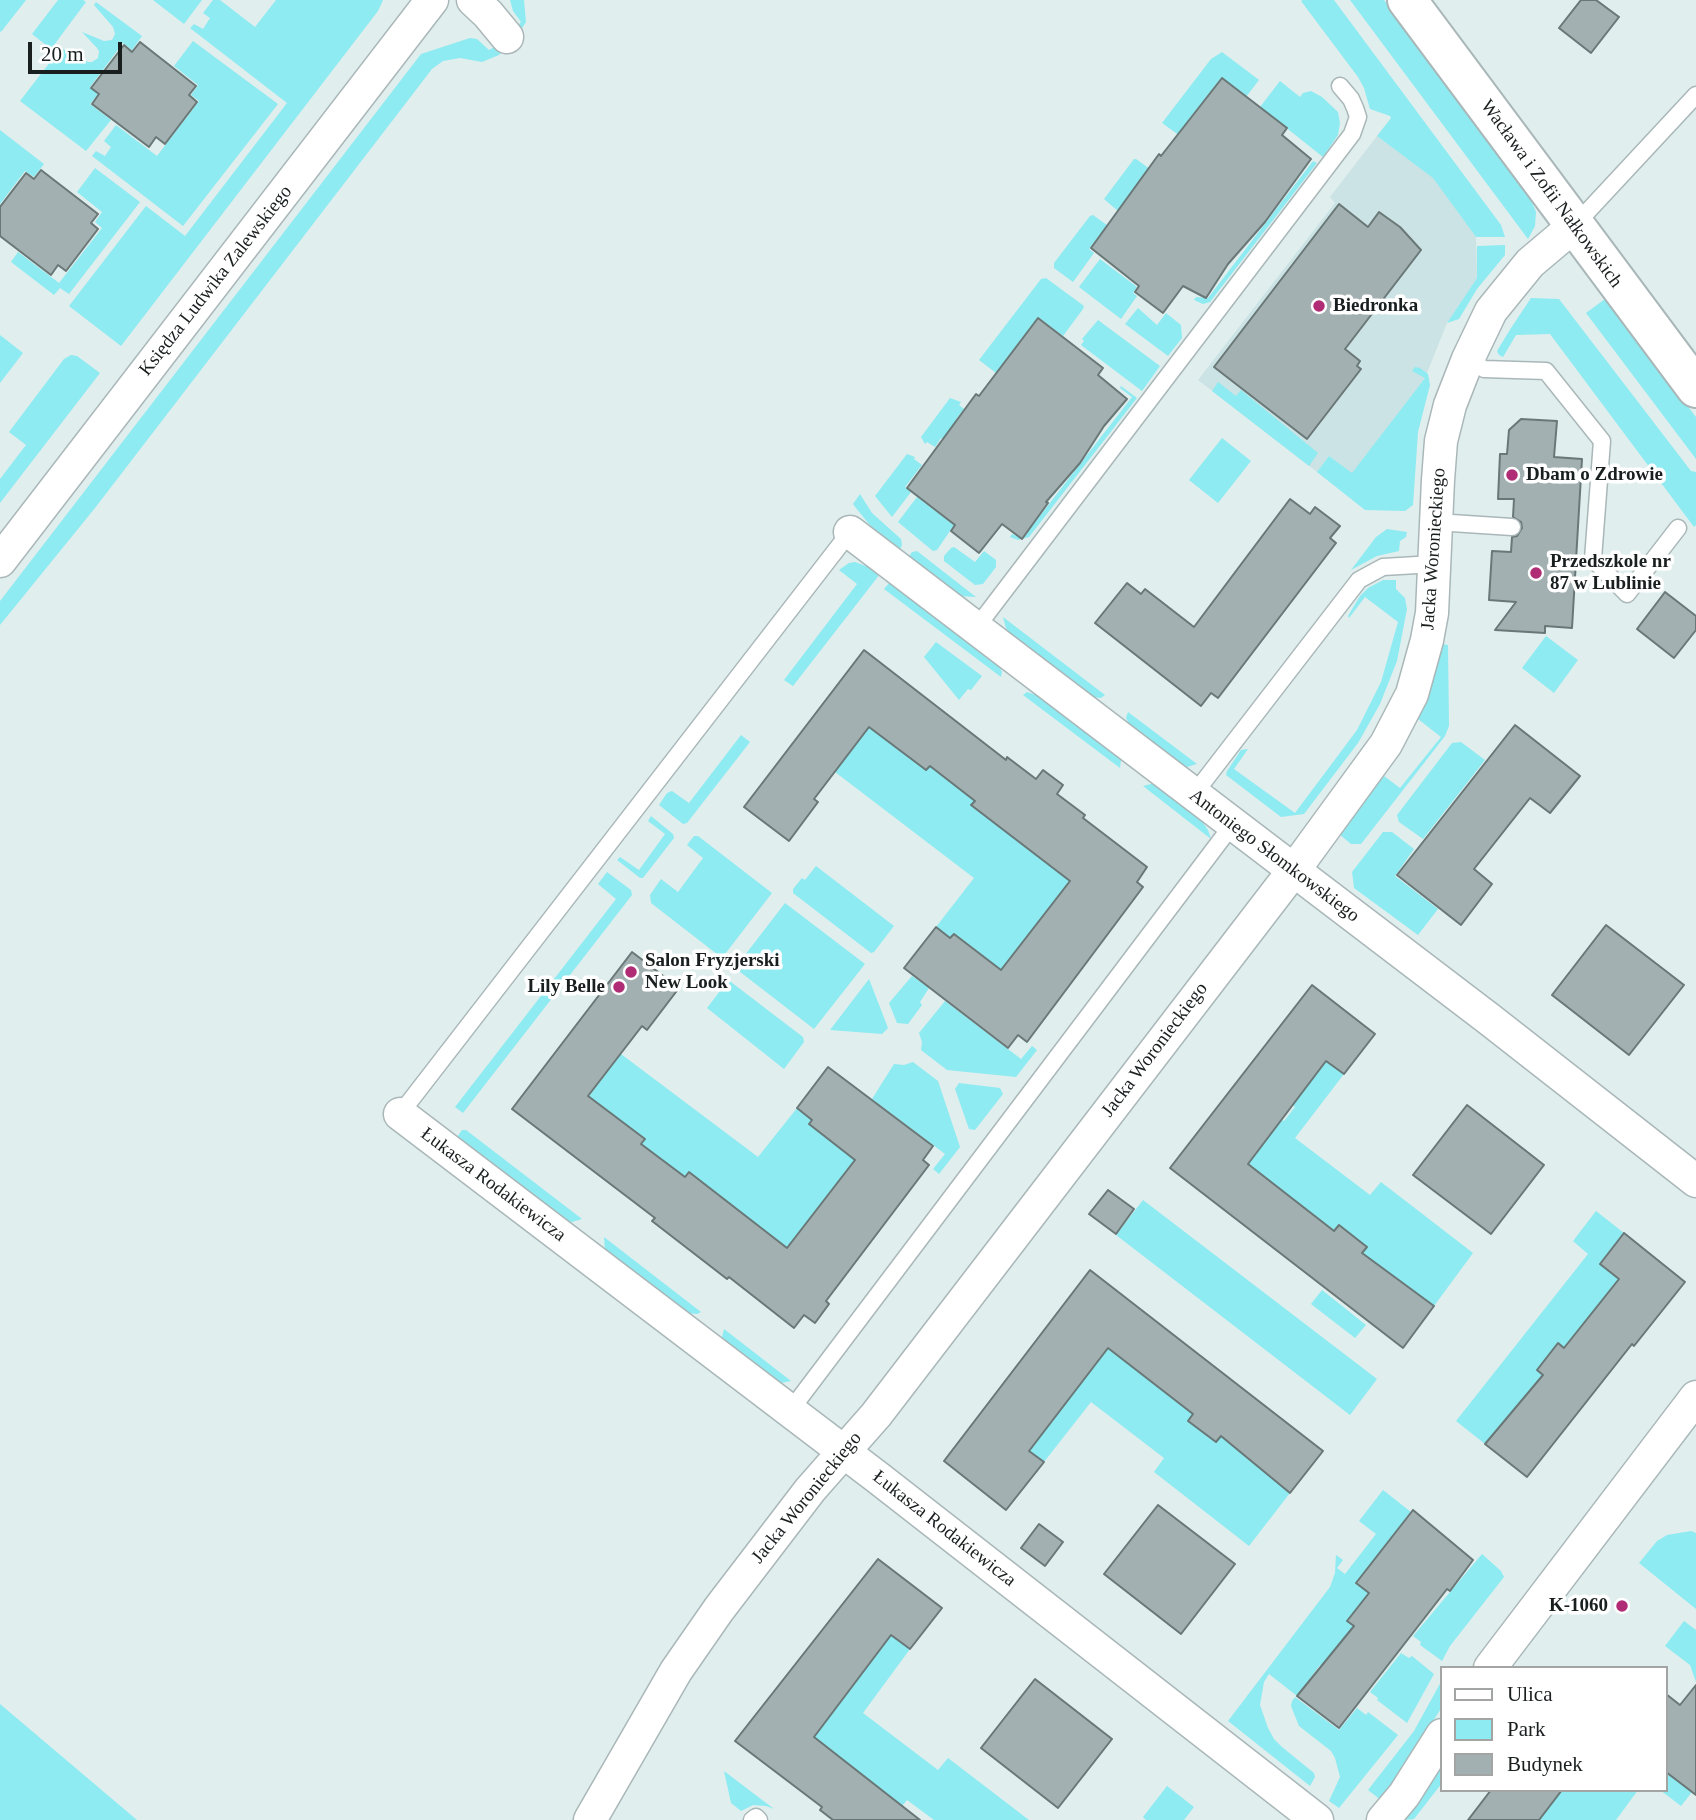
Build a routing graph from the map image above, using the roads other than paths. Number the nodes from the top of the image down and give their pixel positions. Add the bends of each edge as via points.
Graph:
1 (432, 0) edge
2 (473, 0) edge
3 (1407, 0) edge
4 (507, 37) dead end
5 (1340, 86) dead end
6 (1696, 95) edge
7 (1575, 225) junction
8 (1468, 359) junction
9 (1696, 388) edge
10 (1437, 522) junction
11 (1512, 527) dead end
12 (1678, 528) dead end
13 (1578, 531) dead end
14 (850, 532) joint
15 (1595, 533) junction
16 (0, 561) edge
17 (1434, 564) junction
18 (975, 628) junction
19 (1194, 794) junction
20 (1233, 824) junction
21 (1294, 870) junction
22 (400, 1114) joint
23 (1696, 1181) edge
24 (1696, 1397) edge
25 (790, 1411) junction
26 (843, 1451) junction
27 (1492, 1666) edge
28 (1440, 1738) edge
29 (590, 1820) edge
30 (752, 1820) edge
31 (759, 1820) edge
32 (1317, 1820) edge
33 (1383, 1820) edge

1 - 16 street, Księdza Ludwika Zalewskiego
2 - 4 street
3 - 7 street, Wacława i Zofii Nałkowskich
5 - 18 lane via 1356,108 1352,134
6 - 7 lane
7 - 8 street, Jacka Woronieckiego via 1530,263 1499,300
7 - 9 street, Wacława i Zofii Nałkowskich
8 - 10 street, Jacka Woronieckiego via 1443,431
8 - 15 lane via 1484,369 1546,371 1602,441
10 - 11 lane
10 - 17 street, Jacka Woronieckiego
12 - 15 lane via 1627,594 1593,559
13 - 15 lane
14 - 18 street, Antoniego Słomkowskiego
14 - 22 lane
17 - 19 lane via 1383,567 1359,580
17 - 21 street, Jacka Woronieckiego via 1432,613 1412,695 1372,766
18 - 19 street, Antoniego Słomkowskiego
19 - 20 street, Antoniego Słomkowskiego
20 - 21 street, Antoniego Słomkowskiego
20 - 25 lane
21 - 23 street, Antoniego Słomkowskiego
21 - 26 street, Jacka Woronieckiego via 876,1415
22 - 25 street, Łukasza Rodakiewicza
24 - 27 street
25 - 26 street, Łukasza Rodakiewicza
26 - 29 street, Jacka Woronieckiego via 698,1637
26 - 32 street, Łukasza Rodakiewicza
28 - 33 street
30 - 31 lane

